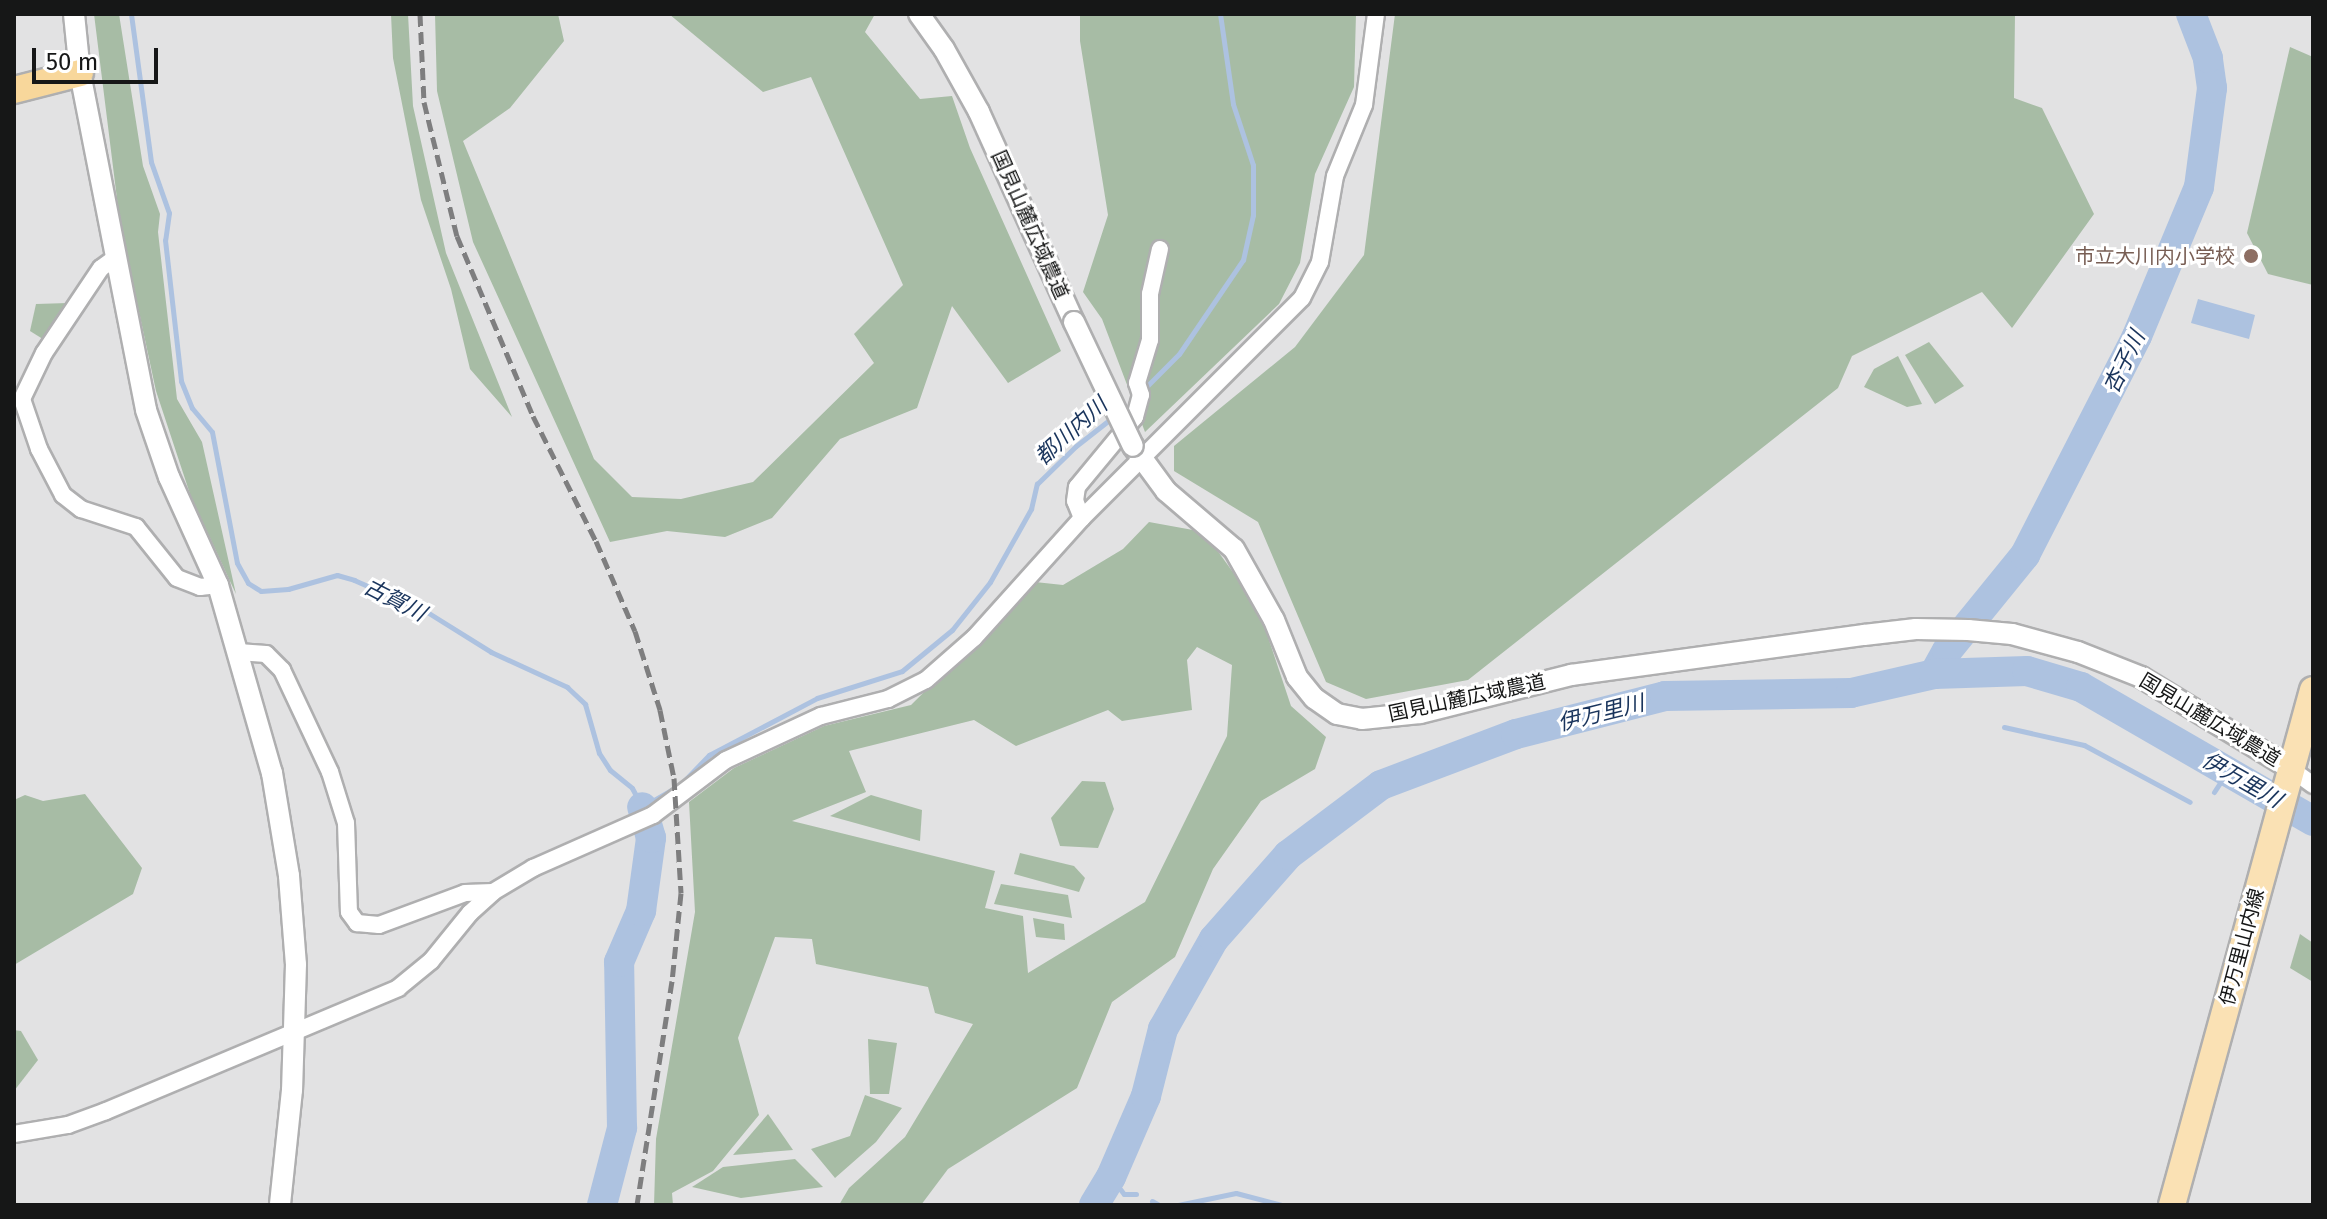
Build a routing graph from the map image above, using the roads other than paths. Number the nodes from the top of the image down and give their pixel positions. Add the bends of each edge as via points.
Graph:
1 (74, 14) edge
2 (919, 14) edge
3 (1376, 14) edge
4 (80, 73) junction
5 (14, 90) edge
6 (1160, 249) dead end
7 (115, 258) junction
8 (1138, 453) junction
9 (1082, 518) junction
10 (218, 585) junction
11 (238, 652) junction
12 (2313, 690) edge
13 (2298, 776) edge
14 (493, 892) junction
15 (294, 1031) junction
16 (14, 1134) edge
17 (280, 1205) edge
18 (2172, 1205) edge

1 - 4 street
2 - 8 street, 国見山麓広域農道, bridge via 979,112
3 - 8 street via 1364,105 1335,176 1320,262 1302,298
4 - 5 highway
4 - 7 street
6 - 9 street via 1135,417 1077,487 1075,501
7 - 10 street via 146,410 169,477
7 - 10 street via 101,268 44,353 22,399 39,449 63,495 81,509 136,527 177,578 200,587
8 - 9 street
8 - 13 street, 国見山麓広域農道 via 1166,491 1234,549 1274,620 1297,677 1337,714 1362,719 1420,713 1571,675 1916,629 2012,634 2141,677
9 - 14 street via 974,638 926,680 888,699 821,716 726,760 647,818 533,868
10 - 11 street
11 - 14 street via 266,654 282,670 330,772 346,823 349,912 357,923 379,925 465,893
11 - 15 street via 272,773 289,876 296,964
12 - 13 main road, 伊万里山内線
13 - 18 main road, 伊万里山内線 via 2273,835
14 - 15 street via 431,961 398,988
15 - 16 street via 68,1125
15 - 17 street

